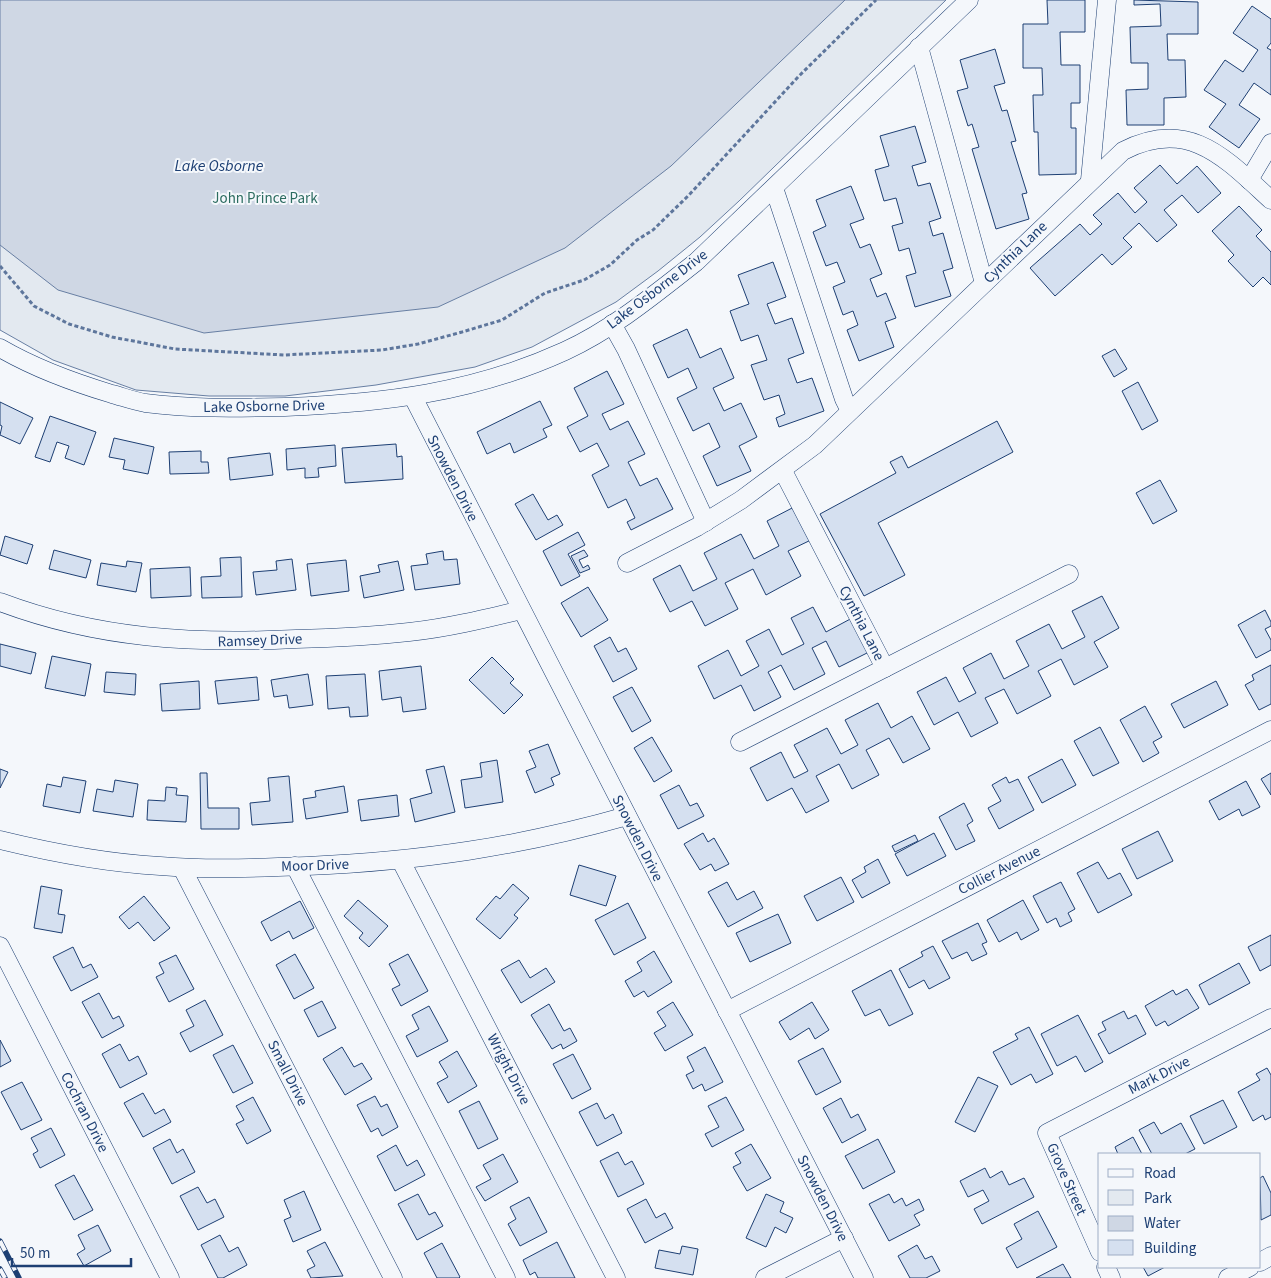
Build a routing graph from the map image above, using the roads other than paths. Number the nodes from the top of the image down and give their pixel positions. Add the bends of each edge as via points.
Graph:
1 (969, 0) edge
2 (1107, 0) edge
3 (919, 47) junction
4 (1271, 143) edge
5 (1090, 180) junction
6 (1249, 180) junction
7 (774, 188) junction
8 (1271, 200) edge
9 (984, 282) junction
10 (612, 324) junction
11 (0, 348) edge
12 (413, 397) junction
13 (850, 411) junction
14 (783, 471) junction
15 (706, 522) junction
16 (627, 563) dead end
17 (1069, 574) dead end
18 (0, 602) edge
19 (521, 610) junction
20 (885, 668) junction
21 (1271, 730) edge
22 (740, 742) dead end
23 (627, 816) junction
24 (0, 840) edge
25 (401, 861) junction
26 (295, 866) junction
27 (182, 868) junction
28 (0, 946) edge
29 (727, 1011) junction
30 (1271, 1018) edge
31 (1047, 1133) joint
32 (844, 1238) junction
33 (1098, 1248) edge
34 (1248, 1268) edge
35 (170, 1278) edge
36 (393, 1278) edge
37 (506, 1278) edge
38 (616, 1278) edge
39 (765, 1278) edge
40 (864, 1278) edge
41 (1228, 1278) edge

1 - 3 street, Lake Osborne Drive
2 - 5 street
3 - 7 street, Lake Osborne Drive
3 - 9 street
4 - 6 street
5 - 6 street, Cynthia Lane via 1123,151 1143,142 1165,138 1187,140 1208,147
5 - 9 street, Cynthia Lane
6 - 8 street, Cynthia Lane
7 - 10 street, Lake Osborne Drive via 696,262
7 - 13 street
9 - 13 street, Cynthia Lane
10 - 12 street, Lake Osborne Drive via 566,350 520,369 467,386
10 - 15 street
11 - 12 street, Lake Osborne Drive via 29,365 62,378 143,402 241,408 331,405
12 - 19 street, Snowden Drive
13 - 14 street, Cynthia Lane
14 - 15 street, Cynthia Lane
14 - 20 street, Cynthia Lane
15 - 16 street, Cynthia Lane
17 - 20 street, Cynthia Lane
18 - 19 street, Ramsey Drive via 66,623 118,633 200,641 355,637 410,632
19 - 23 street, Snowden Drive
20 - 22 street, Cynthia Lane
21 - 29 street, Collier Avenue
23 - 25 street, Moor Drive via 521,843
23 - 29 street, Snowden Drive
24 - 27 street, Moor Drive via 102,860
25 - 26 street, Moor Drive
25 - 38 street, Wright Drive
26 - 27 street, Moor Drive
26 - 37 street
27 - 36 street, Small Drive
28 - 35 street, Cochran Drive
29 - 32 street, Snowden Drive
30 - 31 street, Mark Drive
31 - 33 street, Grove Street
32 - 39 street
32 - 40 street, Snowden Drive
34 - 41 street

